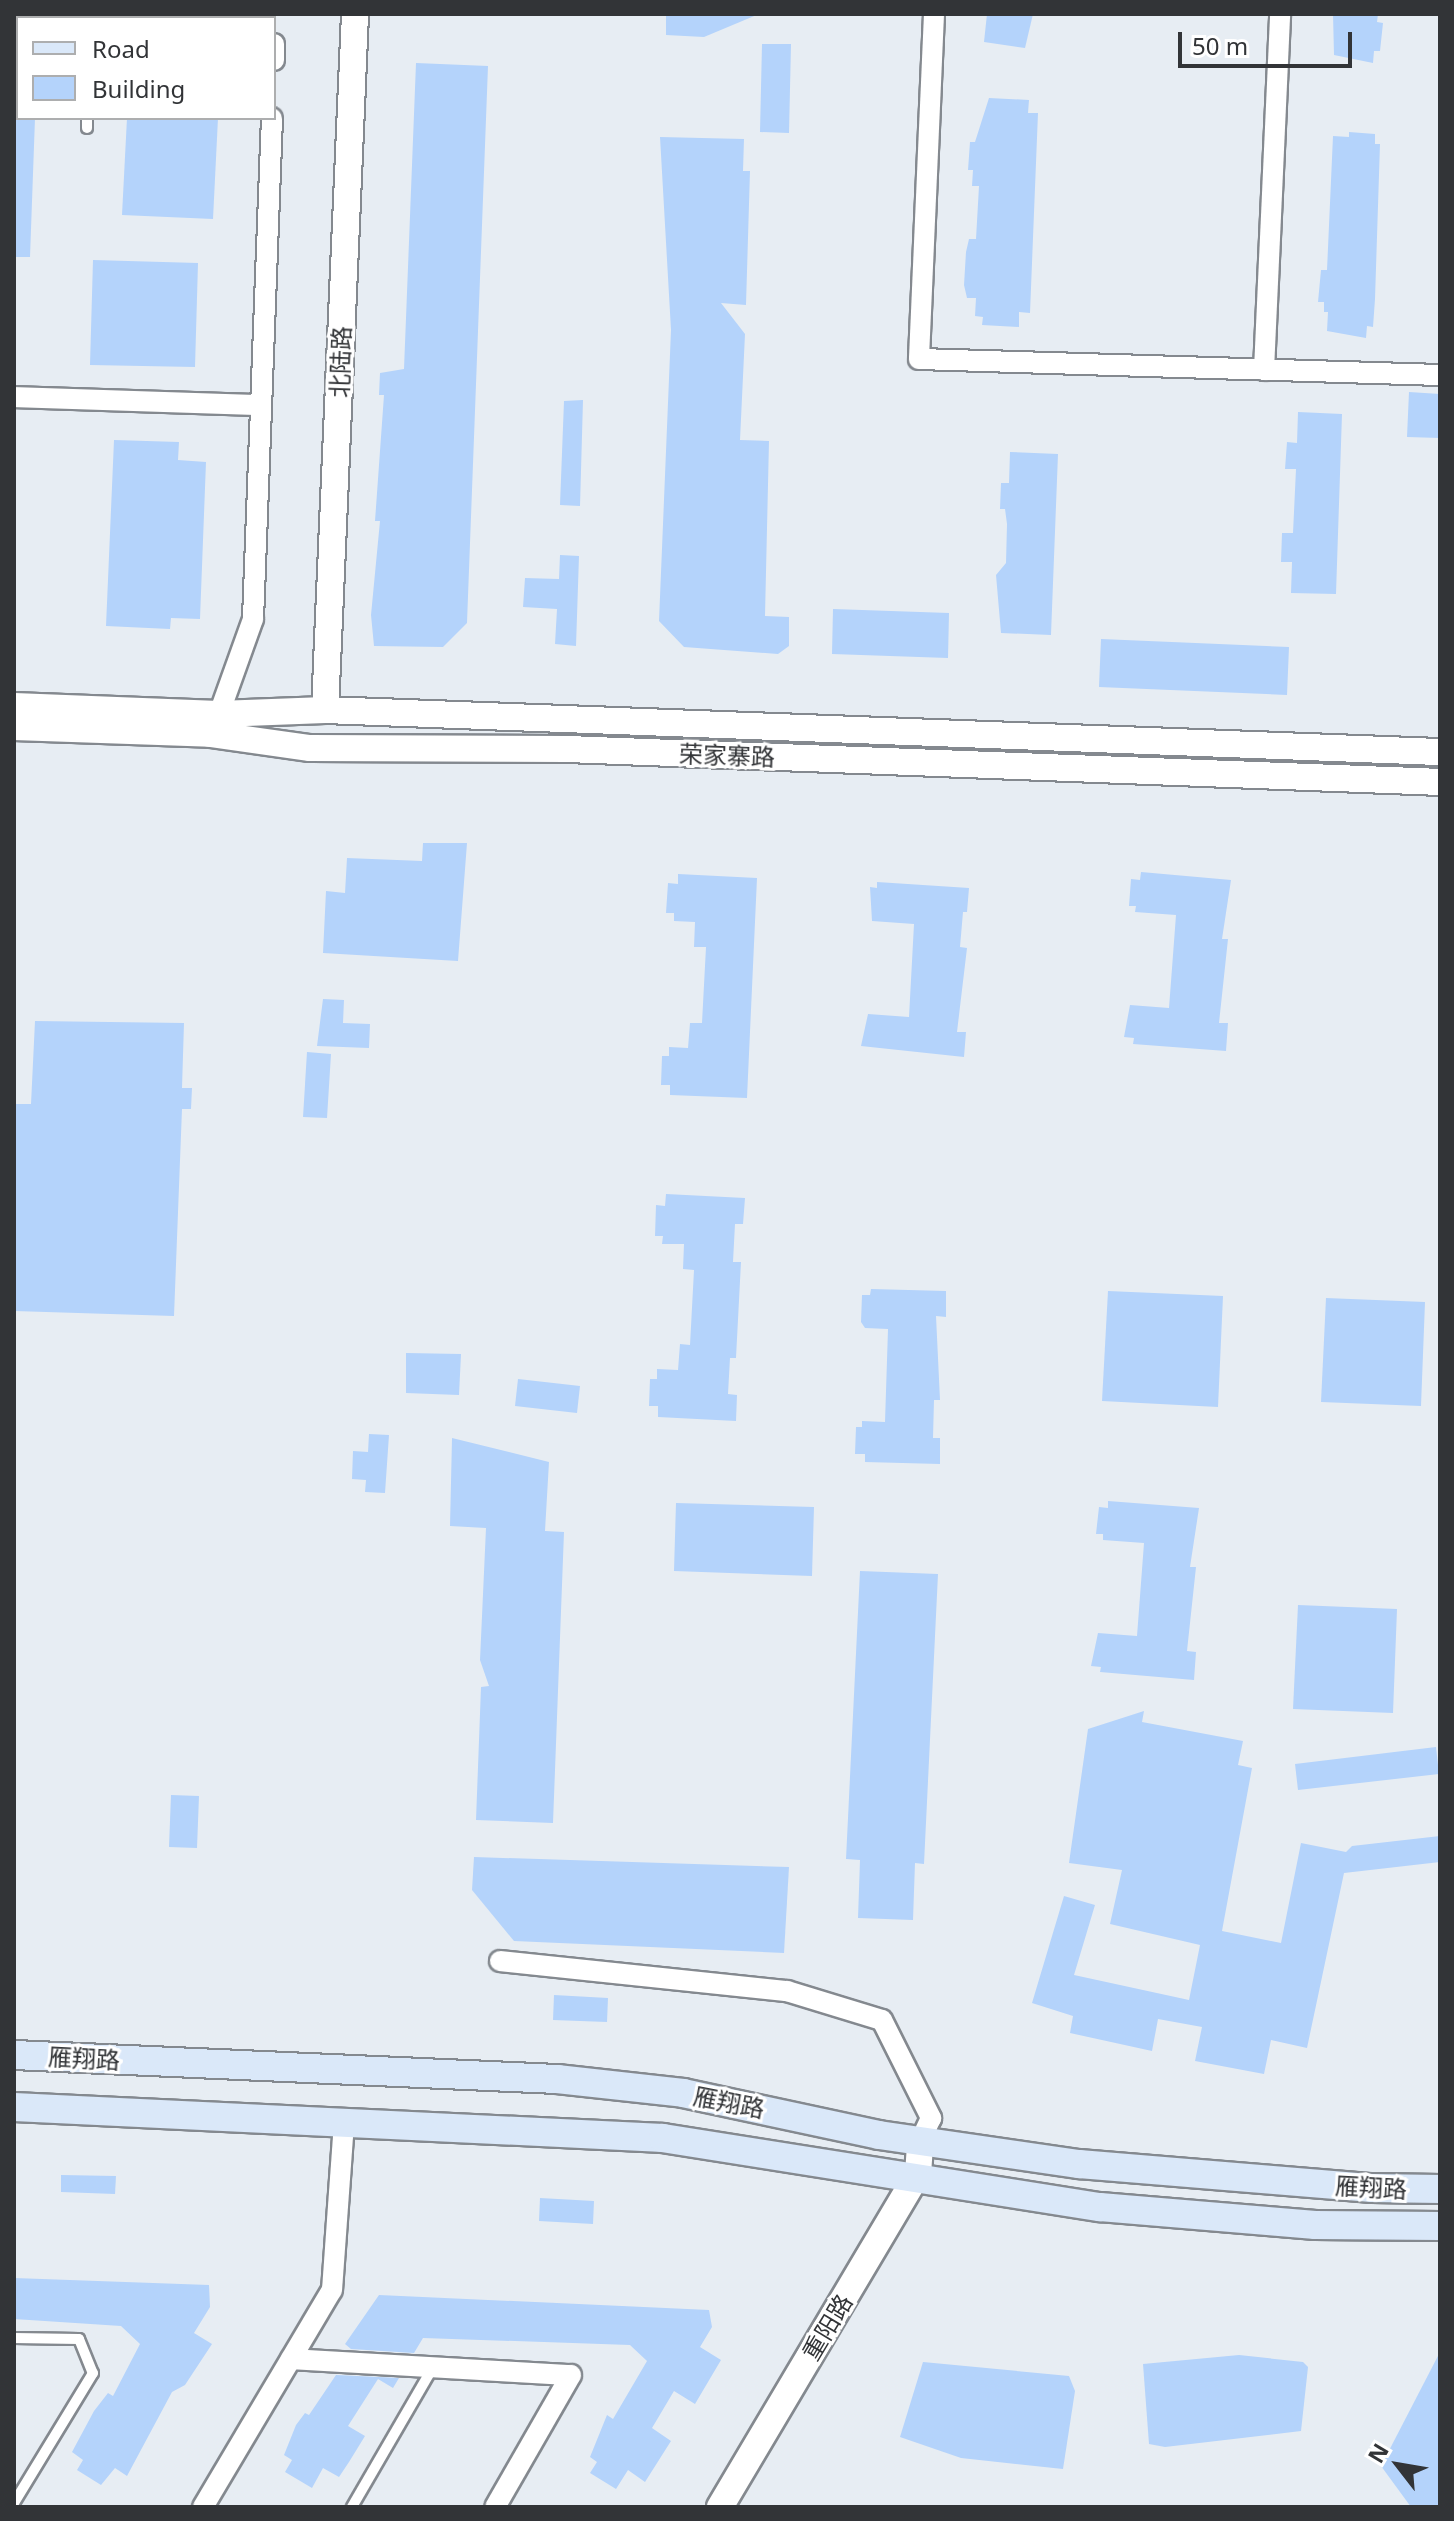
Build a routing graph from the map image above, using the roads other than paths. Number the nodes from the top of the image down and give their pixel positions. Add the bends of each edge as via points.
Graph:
1 (355, 14) edge
2 (934, 14) edge
3 (1280, 14) edge
4 (272, 120) edge
5 (1264, 370) junction
6 (1440, 375) edge
7 (14, 397) edge
8 (261, 405) junction
9 (14, 706) edge
10 (325, 710) junction
11 (219, 714) junction
12 (14, 727) edge
13 (1440, 752) edge
14 (1440, 782) edge
15 (500, 1961) dead end
16 (14, 2055) edge
17 (14, 2107) edge
18 (344, 2124) junction
19 (920, 2142) junction
20 (918, 2174) junction
21 (1440, 2189) edge
22 (1440, 2226) edge
23 (14, 2338) edge
24 (291, 2359) junction
25 (433, 2367) junction
26 (14, 2503) edge
27 (203, 2507) edge
28 (352, 2507) edge
29 (495, 2507) edge
30 (720, 2507) edge

1 - 10 street, 北陆路
2 - 5 street via 919,359
3 - 5 street
4 - 8 street
5 - 6 street
7 - 8 street
8 - 11 street via 253,619
9 - 11 street, 荣家寨路
10 - 11 street, 荣家寨路
10 - 13 street, 荣家寨路
12 - 14 street, 荣家寨路 via 210,734 310,748 567,749
15 - 19 street via 787,1991 882,2020 931,2118
16 - 19 main road, 雁翔路 via 557,2079 683,2093
17 - 18 main road, 雁翔路
18 - 20 main road, 雁翔路 via 663,2138
18 - 24 street via 332,2290
19 - 20 street, 重阳路
19 - 21 main road, 雁翔路 via 1184,2175
20 - 22 main road, 雁翔路 via 1100,2207 1315,2225
20 - 30 street, 重阳路
23 - 26 lane via 79,2339 93,2373
24 - 25 street
24 - 27 street
25 - 28 lane
25 - 29 street via 571,2375

